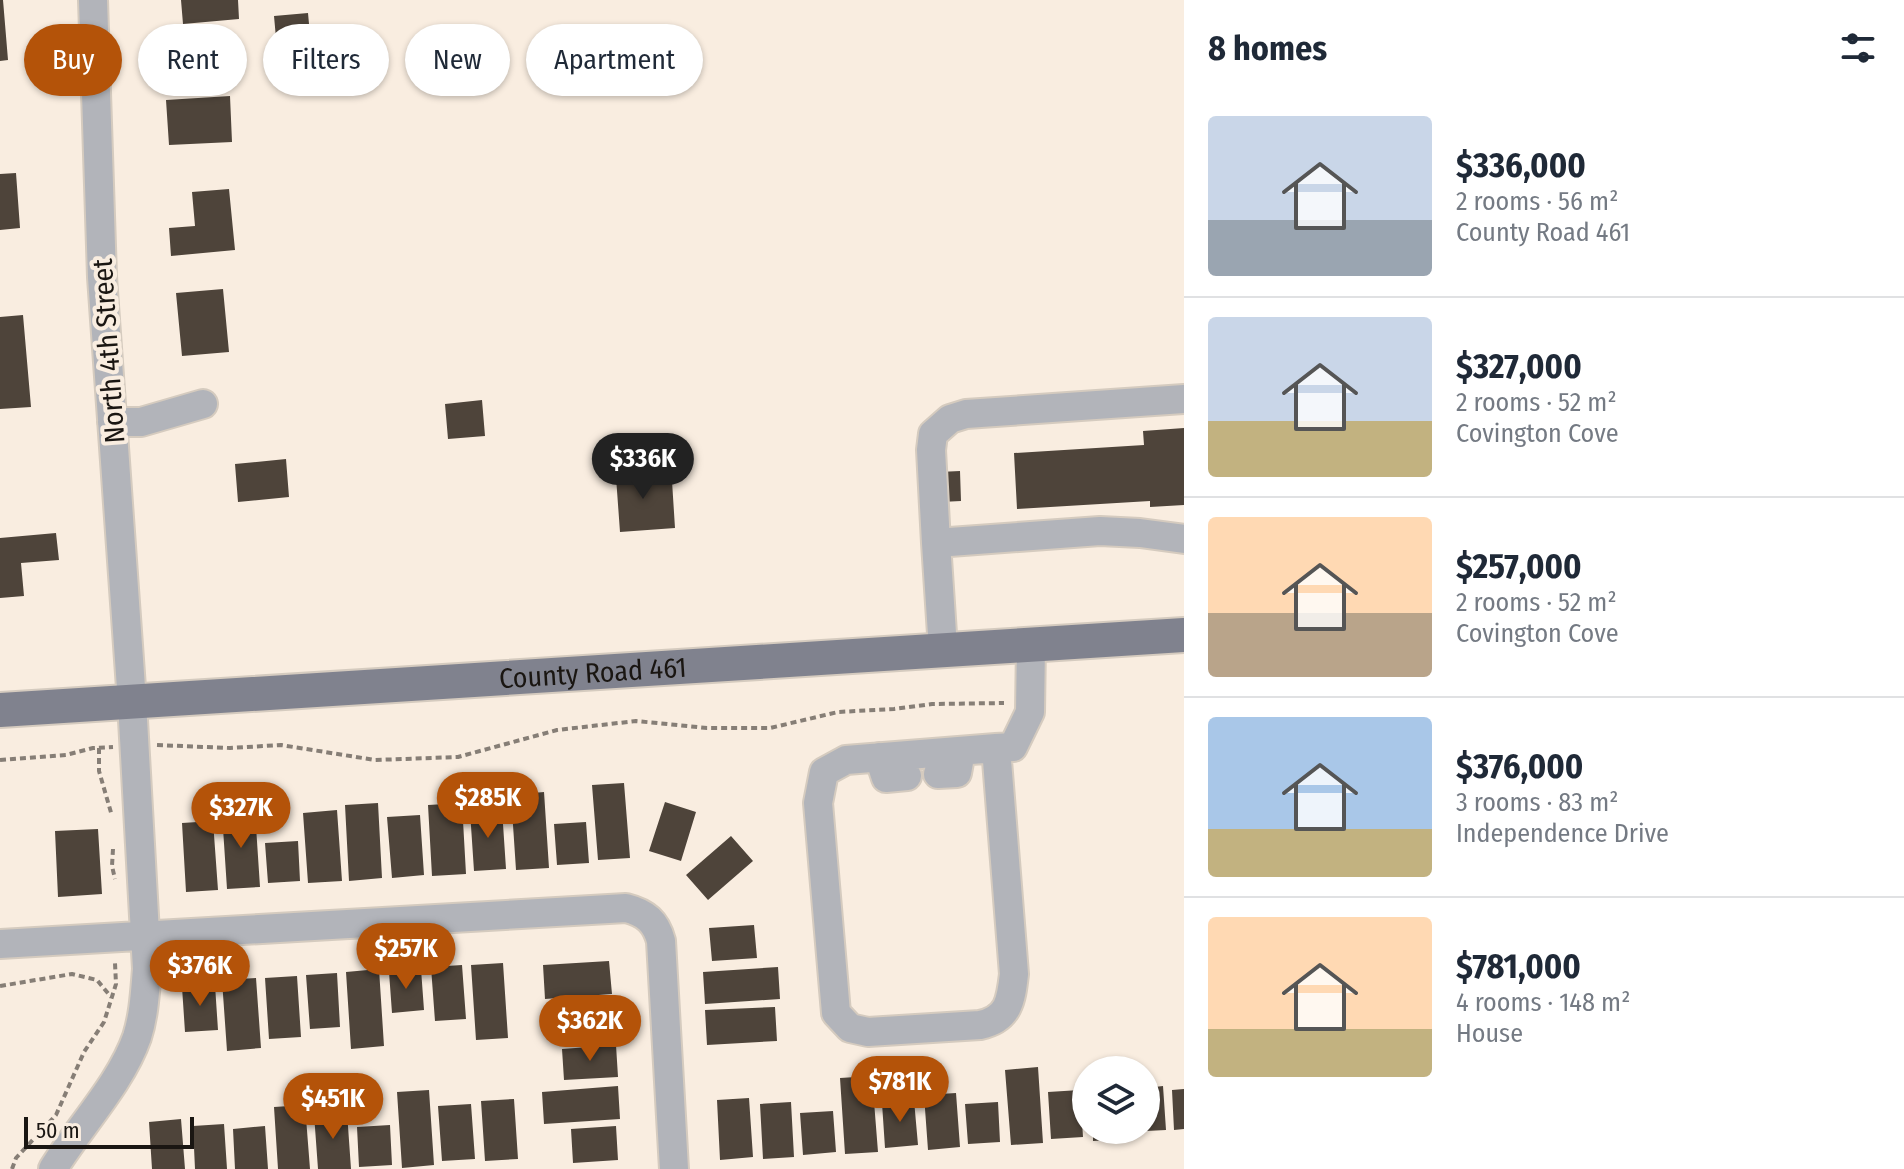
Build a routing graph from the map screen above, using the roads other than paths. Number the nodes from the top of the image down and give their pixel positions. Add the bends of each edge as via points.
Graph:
1 (93, 0) edge
2 (1184, 399) edge
3 (203, 404) dead end
4 (112, 422) junction
5 (1184, 539) edge
6 (936, 543) junction
7 (1184, 635) edge
8 (1031, 644) junction
9 (943, 649) junction
10 (132, 702) junction
11 (0, 710) edge
12 (996, 748) junction
13 (961, 751) junction
14 (879, 757) junction
15 (938, 774) dead end
16 (907, 776) dead end
17 (145, 935) junction
18 (0, 944) edge
19 (53, 1169) edge
20 (674, 1169) edge

1 - 4 street, North 4th Street
2 - 6 street via 950,419 933,434 931,450
3 - 4 street via 141,422
4 - 10 street, North 4th Street
5 - 6 street via 1100,531
6 - 9 street
7 - 8 main road, County Road 461
8 - 9 main road, County Road 461
8 - 12 street via 1030,712 1013,747
9 - 10 main road, County Road 461
10 - 11 main road, County Road 461
10 - 17 street, North 4th Street
12 - 13 street
12 - 14 street via 1014,974 1005,1012 980,1025 868,1032 850,1028 836,1013 818,803 824,772 846,760
13 - 14 street
13 - 15 street via 957,773
14 - 16 street via 886,778
17 - 18 street
17 - 19 street, North 4th Street via 147,969 136,1038 118,1074
17 - 20 street via 639,911 657,928 661,941

